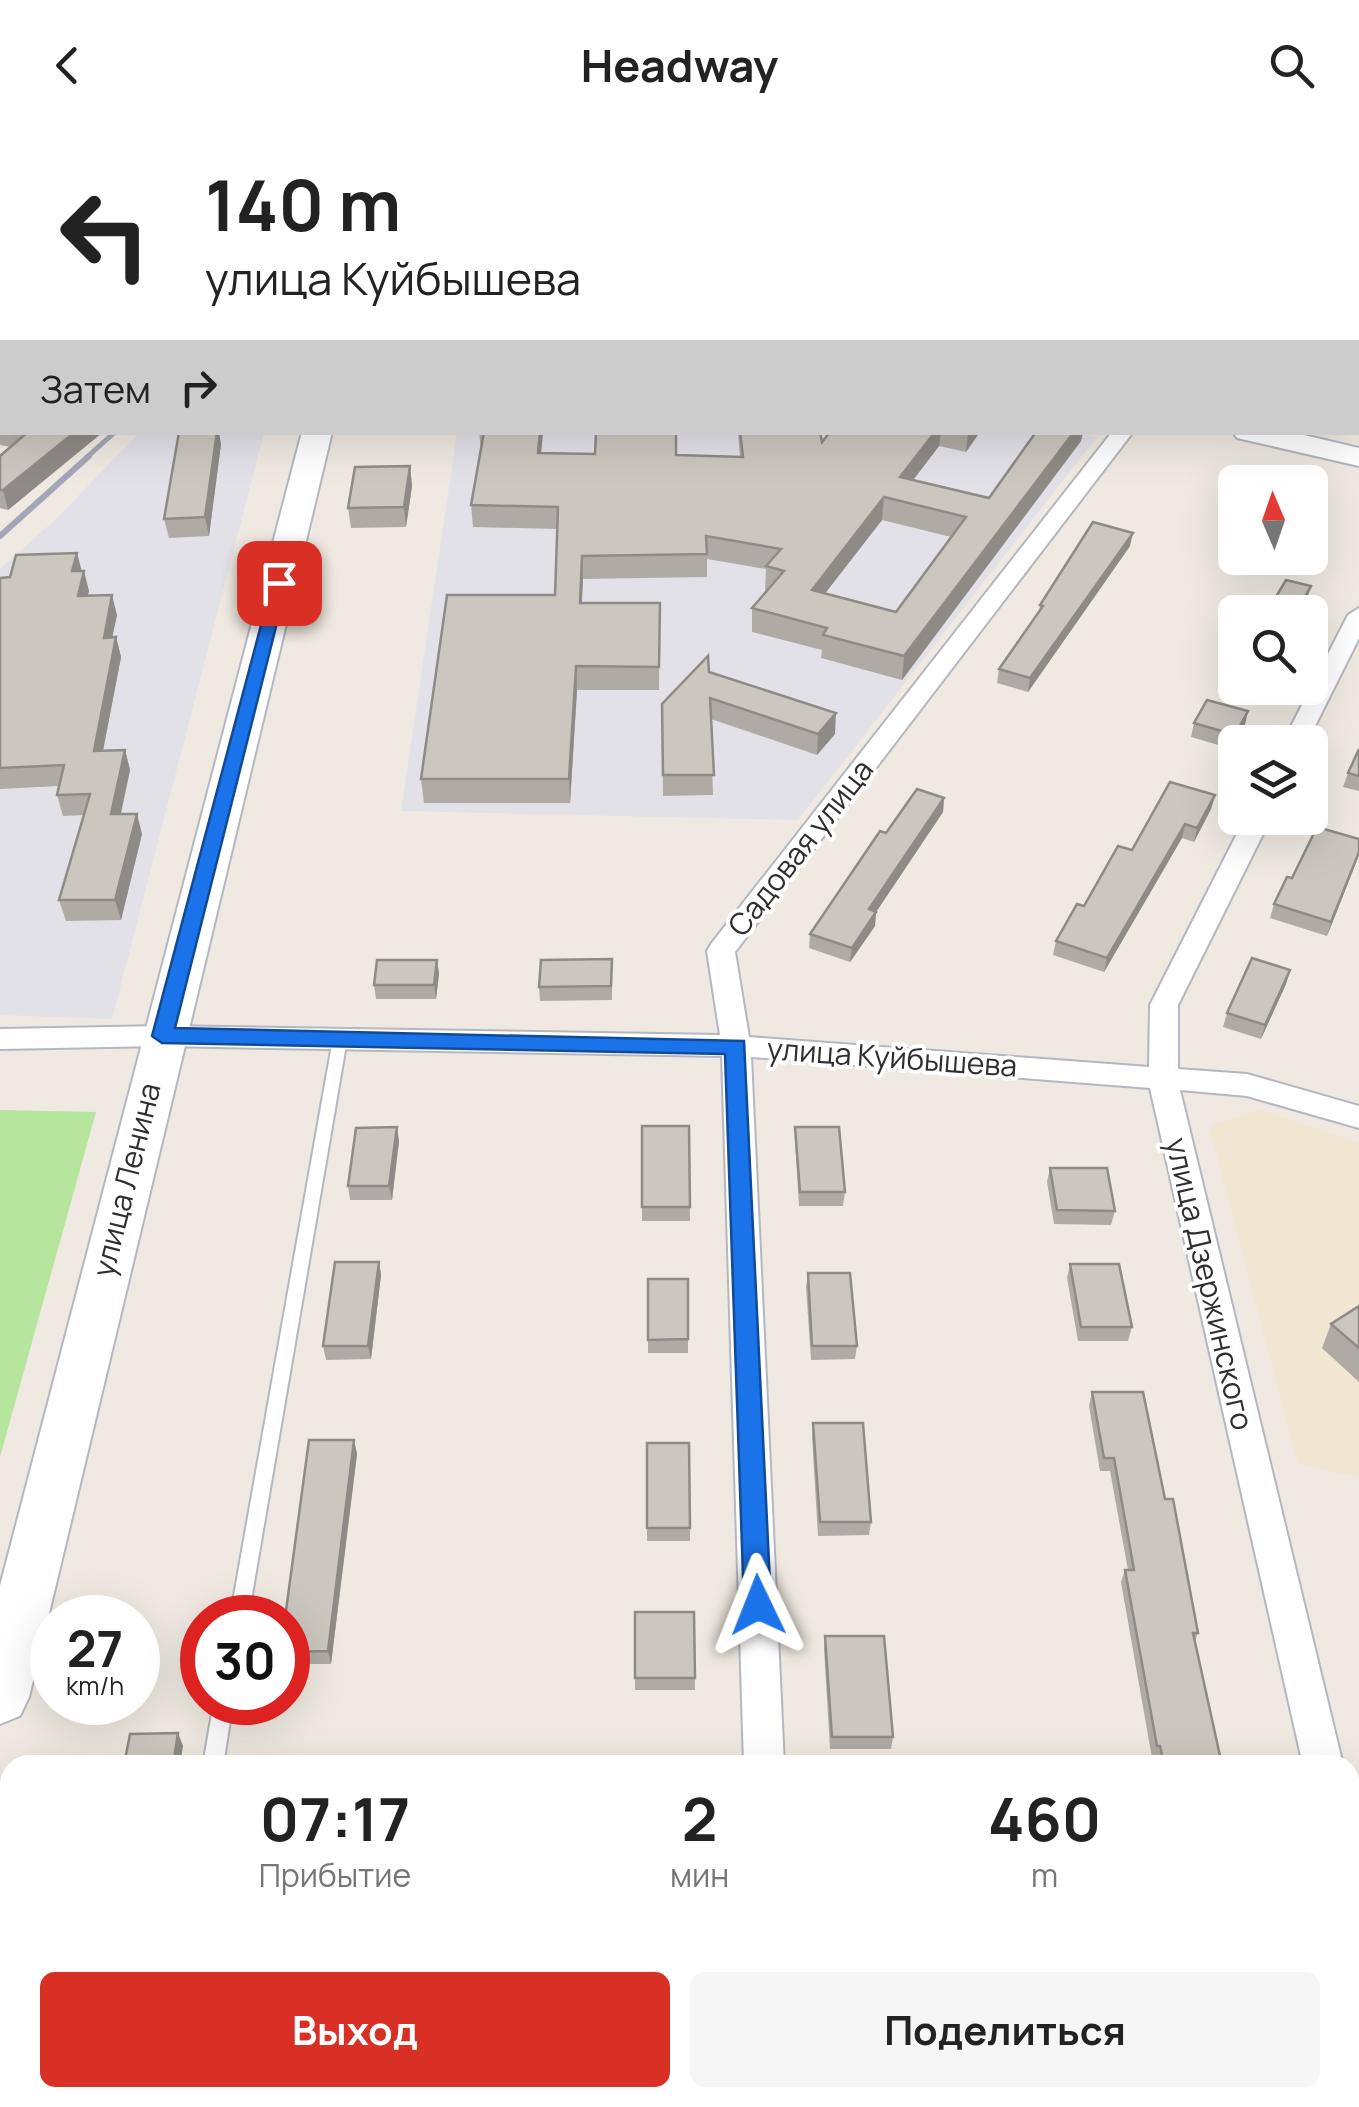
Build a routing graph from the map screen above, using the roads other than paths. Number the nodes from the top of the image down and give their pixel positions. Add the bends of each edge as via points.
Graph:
1 (316, 435) edge
2 (1121, 435) edge
3 (1261, 435) edge
4 (1359, 457) edge
5 (1359, 615) edge
6 (1304, 725) edge
7 (1249, 835) edge
8 (162, 1036) junction
9 (0, 1038) edge
10 (340, 1038) junction
11 (736, 1046) junction
12 (1164, 1079) junction
13 (1359, 1117) edge
14 (243, 1595) edge
15 (0, 1697) edge
16 (220, 1725) edge
17 (215, 1755) edge
18 (764, 1755) edge
19 (1321, 1755) edge

1 - 8 street, улица Ленина
2 - 11 street, Садовая улица via 722,950
3 - 4 street
5 - 6 street
7 - 12 street, улица Дзержинского via 1164,1005
8 - 9 street, улица Куйбышева
8 - 10 street, улица Куйбышева
8 - 15 street, улица Ленина
10 - 11 street, улица Куйбышева
10 - 14 lane
11 - 12 street, улица Куйбышева
11 - 18 street, Садовая улица
12 - 13 street, улица Куйбышева via 1247,1085
12 - 19 street, улица Дзержинского
16 - 17 lane

